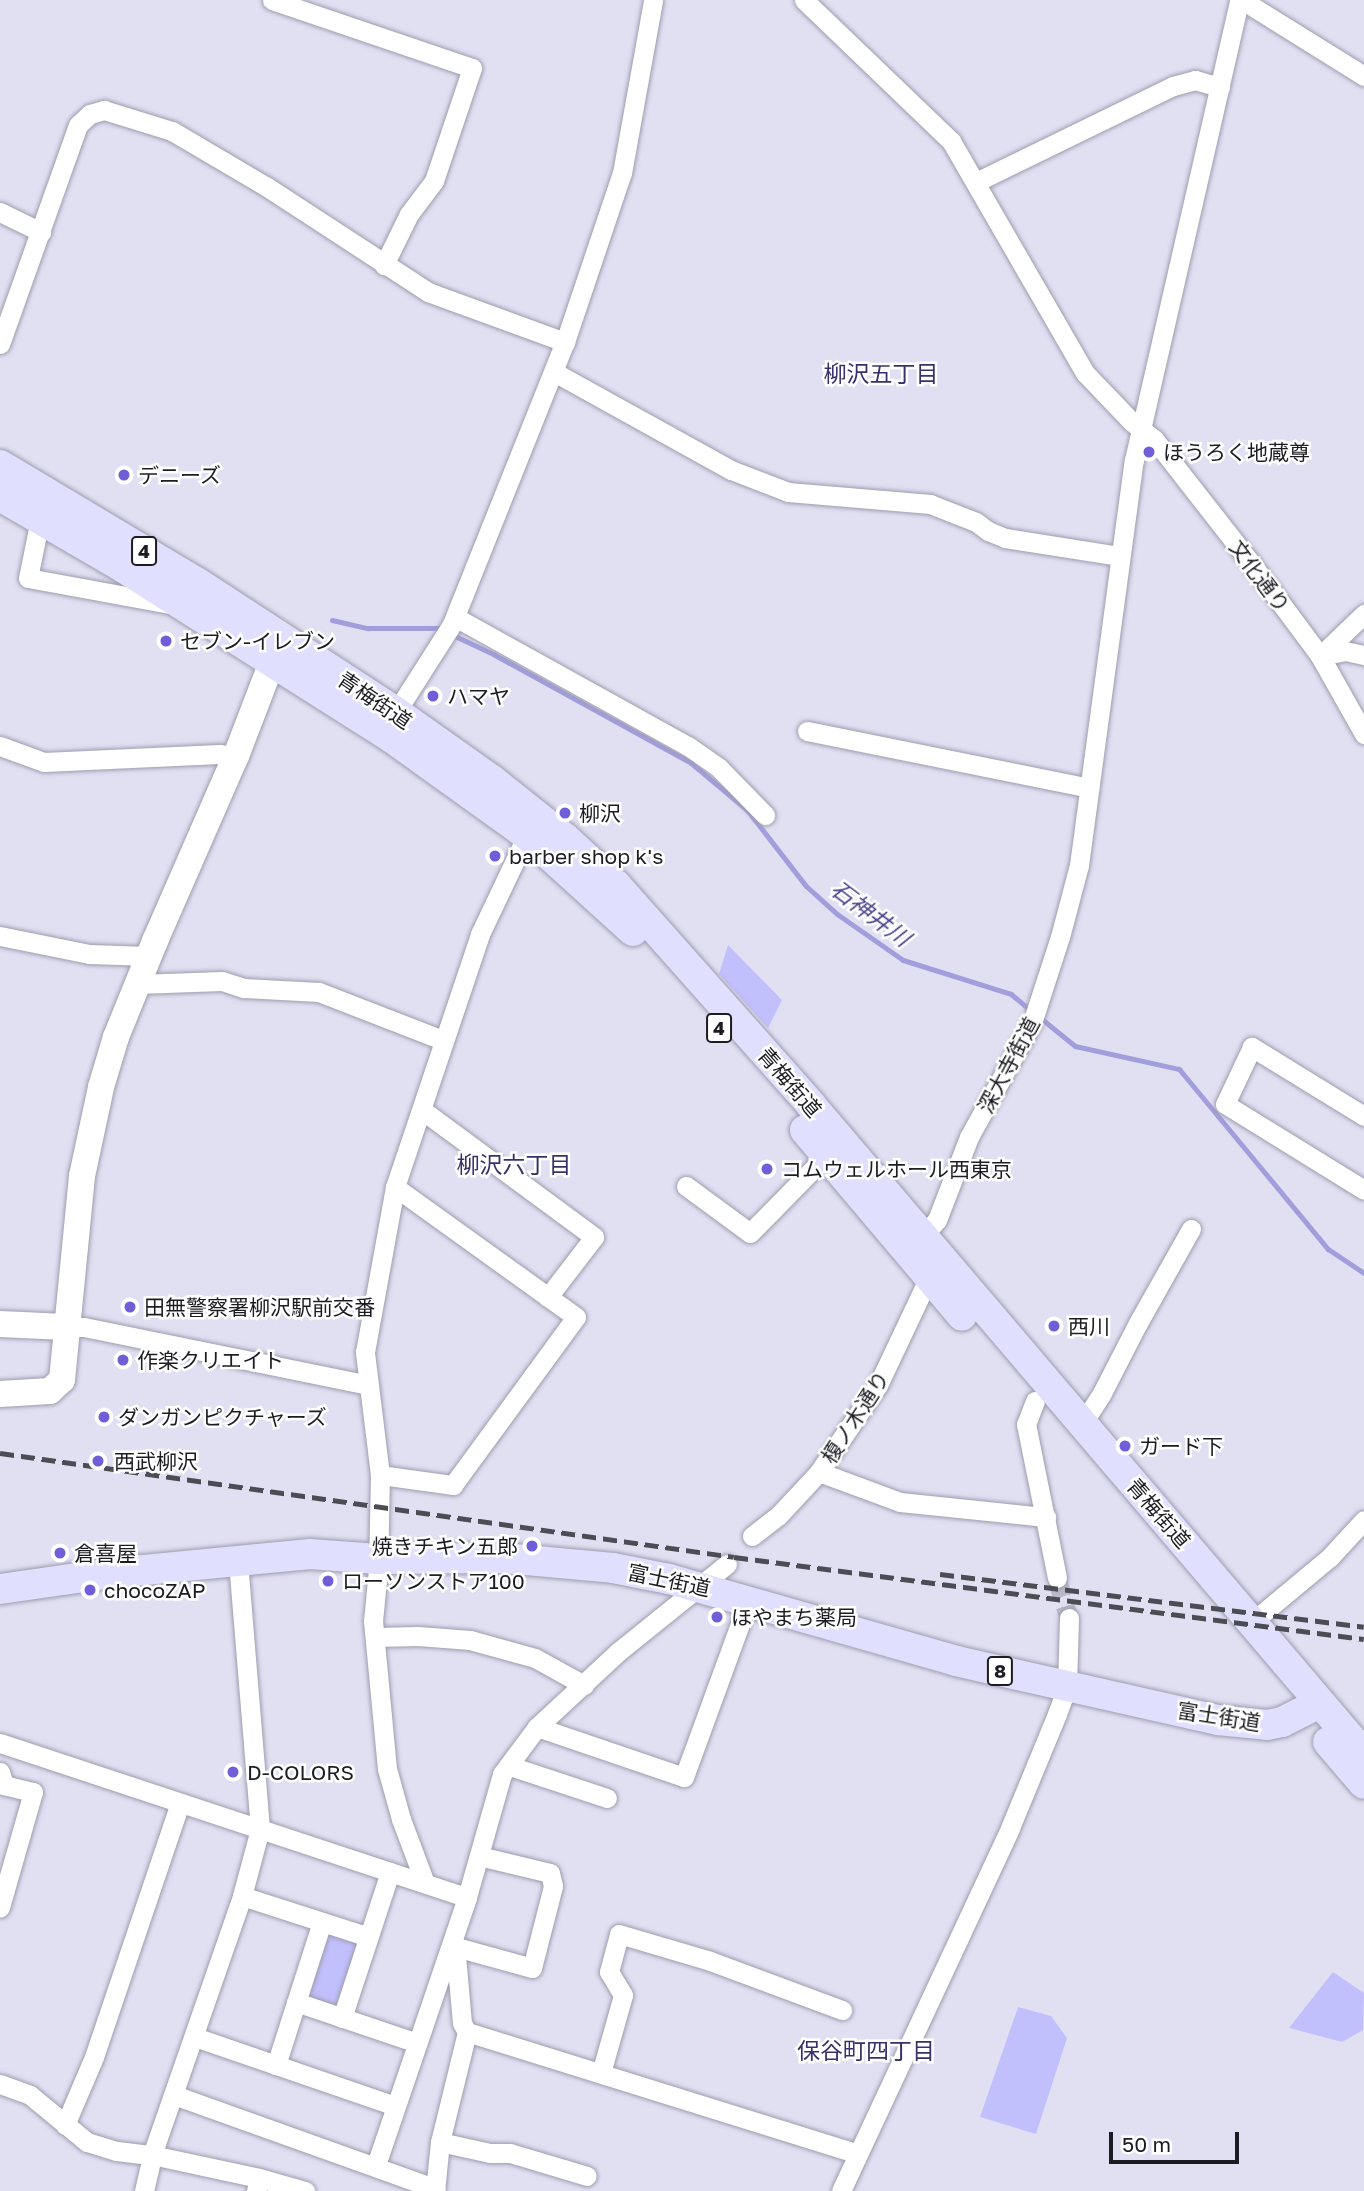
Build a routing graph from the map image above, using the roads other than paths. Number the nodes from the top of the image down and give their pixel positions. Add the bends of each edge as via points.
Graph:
1 (272, 0) edge
2 (653, 0) edge
3 (804, 0) edge
4 (1241, 0) edge
5 (1364, 76) edge
6 (1220, 87) junction
7 (976, 182) junction
8 (0, 212) edge
9 (41, 232) junction
10 (384, 265) junction
11 (565, 342) junction
12 (0, 344) edge
13 (554, 372) junction
14 (1142, 427) junction
15 (0, 465) edge
16 (0, 496) edge
17 (38, 530) junction
18 (1119, 556) junction
19 (185, 607) junction
20 (1364, 614) edge
21 (454, 621) junction
22 (279, 651) junction
23 (1364, 654) edge
24 (1320, 656) junction
25 (396, 712) junction
26 (807, 731) dead end
27 (1364, 734) edge
28 (0, 746) edge
29 (236, 756) junction
30 (1089, 788) junction
31 (765, 815) dead end
32 (527, 835) junction
33 (0, 936) edge
34 (148, 956) junction
35 (137, 984) junction
36 (443, 1040) junction
37 (422, 1110) junction
38 (1364, 1116) edge
39 (827, 1155) junction
40 (686, 1186) dead end
41 (395, 1187) junction
42 (1364, 1190) edge
43 (1191, 1229) dead end
44 (916, 1244) junction
45 (929, 1277) junction
46 (548, 1297) junction
47 (0, 1324) edge
48 (65, 1327) junction
49 (368, 1385) junction
50 (0, 1394) edge
51 (1035, 1401) junction
52 (1082, 1424) junction
53 (819, 1472) junction
54 (380, 1475) junction
55 (1046, 1517) junction
56 (1364, 1520) edge
57 (752, 1536) dead end
58 (239, 1559) junction
59 (378, 1559) junction
60 (727, 1564) dead end
61 (1057, 1578) tunnel mouth
62 (703, 1587) junction
63 (0, 1589) edge
64 (749, 1599) junction
65 (1069, 1618) tunnel mouth
66 (1252, 1622) junction
67 (376, 1637) junction
68 (584, 1685) junction
69 (1067, 1686) junction
70 (1311, 1708) junction
71 (537, 1727) junction
72 (0, 1743) edge
73 (1364, 1754) edge
74 (510, 1766) junction
75 (0, 1772) edge
76 (1364, 1784) edge
77 (607, 1798) dead end
78 (180, 1802) junction
79 (260, 1829) junction
80 (479, 1856) junction
81 (390, 1872) junction
82 (425, 1884) junction
83 (242, 1896) junction
84 (467, 1897) junction
85 (0, 1907) edge
86 (321, 1922) junction
87 (369, 1937) junction
88 (454, 1943) junction
89 (296, 2002) junction
90 (842, 2010) dead end
91 (342, 2018) junction
92 (467, 2032) junction
93 (195, 2038) junction
94 (417, 2043) junction
95 (276, 2065) junction
96 (601, 2073) junction
97 (0, 2084) edge
98 (174, 2095) junction
99 (395, 2106) junction
100 (65, 2124) junction
101 (440, 2142) junction
102 (856, 2153) junction
103 (152, 2155) junction
104 (376, 2165) junction
105 (587, 2176) dead end
106 (258, 2184) edge
107 (435, 2190) edge
108 (144, 2191) edge
109 (305, 2191) edge
110 (841, 2191) edge

1 - 10 street via 472,68 434,181 409,214
2 - 11 street via 622,173
3 - 7 street, 文化通り via 951,141
4 - 5 street
4 - 6 street
6 - 7 street via 1195,79 1173,86
6 - 14 street
7 - 14 street, 文化通り via 1085,373
8 - 9 street
9 - 10 street via 78,125 90,114 104,110 172,131
9 - 12 street
10 - 11 street via 428,292
11 - 13 street
13 - 18 street via 732,470 788,492 930,504 1005,538
13 - 21 street
14 - 18 street
14 - 24 street, 文化通り
15 - 22 main road, 青梅街道 / 4 via 198,583
16 - 17 main road, 青梅街道 / 4
17 - 19 main road, 青梅街道 / 4
17 - 19 street via 28,578
18 - 30 street, 深大寺街道
19 - 22 main road, 青梅街道 / 4
20 - 24 street
21 - 25 street
21 - 31 street via 688,746 719,768
22 - 25 main road, 青梅街道 / 4
22 - 29 street
22 - 32 main road, 青梅街道 / 4
23 - 24 street
24 - 27 street, 文化通り
25 - 44 main road, 青梅街道 / 4 via 566,839 616,886 672,946
26 - 30 street
28 - 29 street via 44,761
29 - 34 street
30 - 44 street, 深大寺街道 via 1079,864 1035,1015 969,1137 937,1220
32 - 36 street via 480,934
32 - 39 main road, 青梅街道 / 4 via 626,923
33 - 34 street via 89,954
34 - 35 street
35 - 36 street via 222,981 244,988 319,992
35 - 48 street via 116,1037 89,1132
36 - 37 street
37 - 41 street
37 - 46 street via 594,1237
38 - 42 street via 1252,1048 1225,1104
39 - 40 street via 750,1233
39 - 44 main road, 青梅街道 / 4
41 - 46 street
41 - 49 street via 365,1352
43 - 52 street
44 - 45 main road, 青梅街道 / 4
44 - 52 main road, 青梅街道 / 4
45 - 51 main road, 青梅街道 / 4
45 - 53 street, 榎ノ木通り via 878,1385
46 - 54 street via 576,1317 453,1485
47 - 48 street
48 - 49 street via 84,1327
48 - 50 street via 62,1380 50,1391
49 - 54 street
51 - 55 street via 1026,1424
51 - 70 main road, 青梅街道 / 4
52 - 66 main road, 青梅街道 / 4
53 - 55 street via 900,1502
53 - 57 street, 榎ノ木通り
54 - 59 street
55 - 61 street
56 - 66 street via 1330,1557
58 - 59 main road, 富士街道 / 8 via 310,1554
58 - 63 main road, 富士街道 / 8
58 - 79 street
59 - 62 main road, 富士街道 / 8 via 504,1558 613,1568
59 - 67 street
60 - 62 street
62 - 64 main road, 富士街道 / 8
62 - 68 street via 618,1652
64 - 69 main road, 富士街道 / 8 via 933,1655
64 - 71 street via 684,1777
65 - 69 street
66 - 70 main road, 青梅街道 / 4
67 - 68 street via 470,1640 535,1658
67 - 82 street via 387,1769
68 - 71 street
69 - 70 main road, 富士街道 / 8 via 1248,1724 1282,1722
69 - 102 street via 1010,1828
70 - 73 main road, 青梅街道 / 4
70 - 76 main road, 青梅街道 / 4
71 - 74 street
72 - 78 street
74 - 77 street
74 - 80 street via 502,1774
75 - 85 street via 4,1785 33,1793
78 - 79 street
78 - 100 street via 94,2057
79 - 81 street
79 - 83 street
80 - 84 street
80 - 88 street via 550,1873 553,1886 533,1968
81 - 82 street
81 - 87 street
82 - 84 street
83 - 86 street
83 - 93 street
84 - 88 street
86 - 87 street
86 - 89 street
87 - 91 street
88 - 92 street via 462,2023
88 - 94 street
89 - 91 street
89 - 95 street
90 - 96 street via 710,1961 619,1934 609,1972 623,1995
91 - 94 street
92 - 96 street
92 - 101 street
93 - 95 street
93 - 98 street
94 - 99 street
95 - 99 street
96 - 102 street
97 - 100 street via 30,2095
98 - 103 street
98 - 104 street
99 - 104 street
100 - 103 street via 87,2142
101 - 105 street via 510,2153
101 - 107 street
102 - 110 street
103 - 106 street
103 - 108 street
104 - 107 street
106 - 109 street

